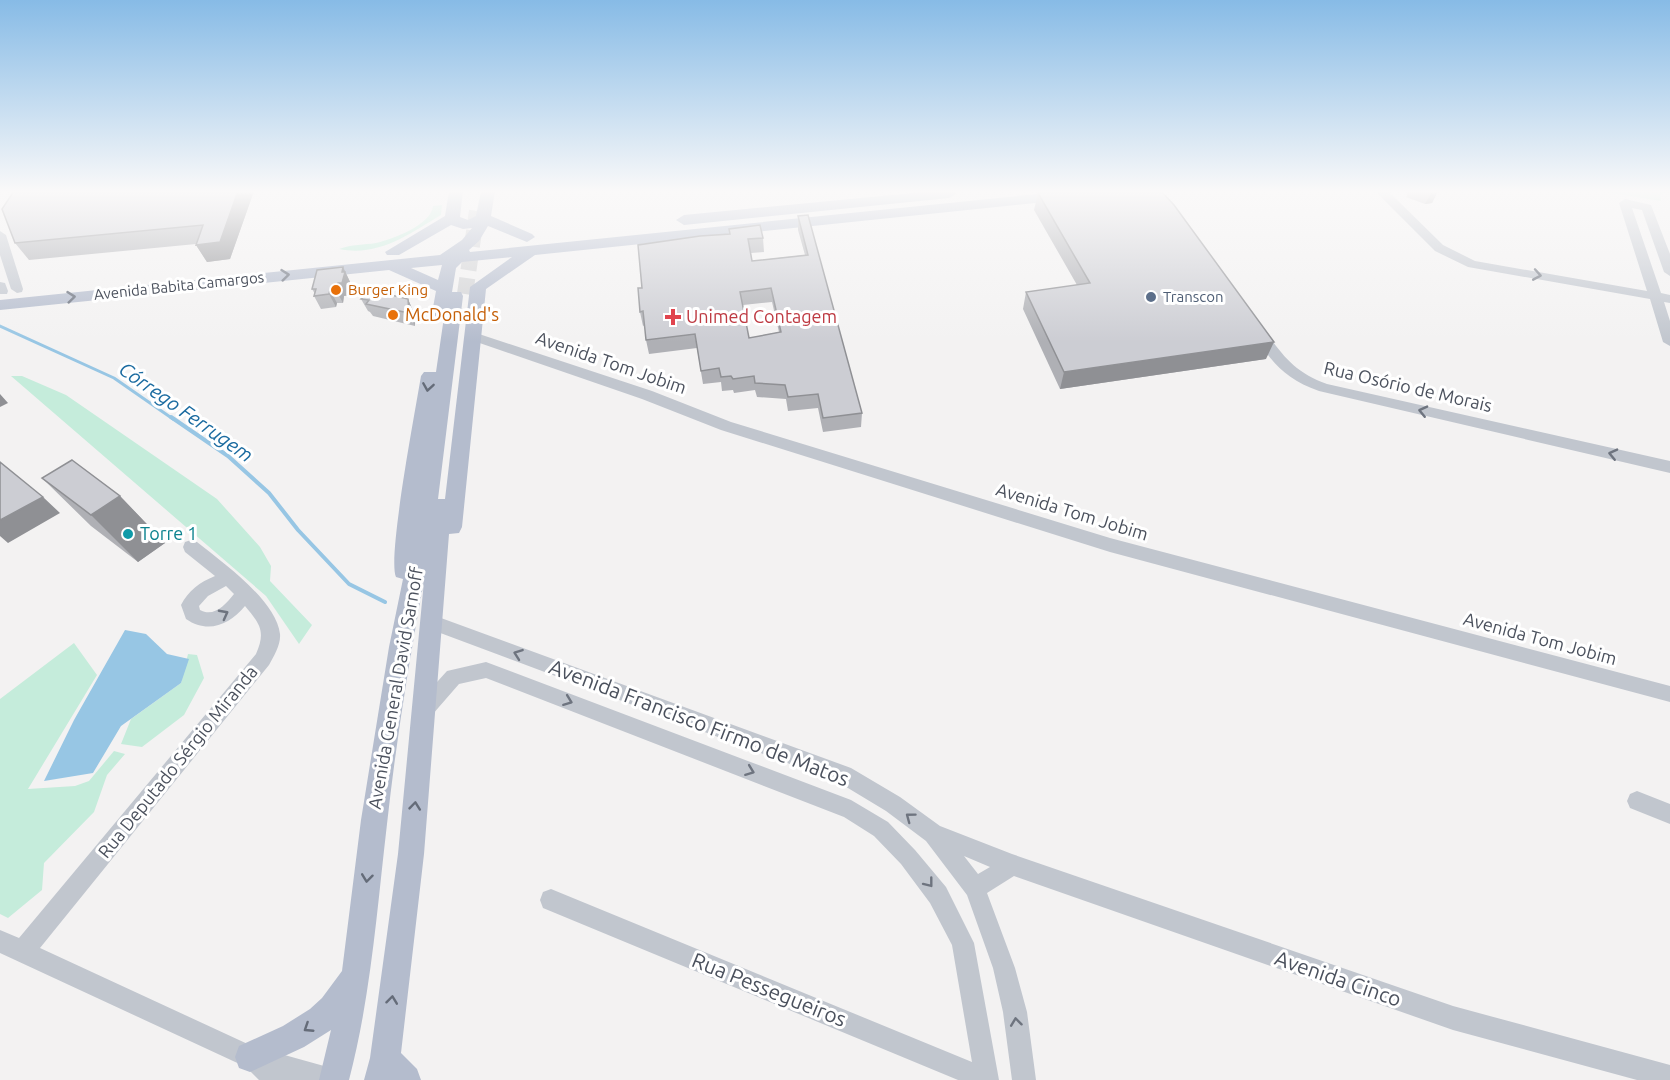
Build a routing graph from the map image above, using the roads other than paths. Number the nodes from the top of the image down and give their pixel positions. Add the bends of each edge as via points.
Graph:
1 (1, 241) edge
2 (422, 241) edge
3 (484, 241) edge
4 (487, 241) edge
5 (496, 241) edge
6 (528, 241) edge
7 (547, 241) edge
8 (1432, 241) edge
9 (1640, 241) edge
10 (1659, 241) edge
11 (470, 243) junction
12 (532, 243) junction
13 (392, 258) junction
14 (448, 259) junction
15 (1670, 272) edge
16 (460, 291) junction
17 (8, 295) edge
18 (1663, 298) edge
19 (1252, 323) edge
20 (473, 336) junction
21 (1670, 342) edge
22 (1670, 467) edge
23 (191, 547) dead end
24 (230, 578) junction
25 (244, 594) junction
26 (441, 627) junction
27 (428, 673) junction
28 (1670, 694) edge
29 (425, 709) junction
30 (1637, 801) dead end
31 (1670, 813) edge
32 (933, 834) junction
33 (1012, 865) junction
34 (975, 888) junction
35 (551, 900) dead end
36 (0, 941) edge
37 (23, 951) junction
38 (357, 967) junction
39 (254, 1068) edge
40 (382, 1069) edge
41 (1670, 1077) edge
42 (278, 1080) edge
43 (333, 1080) edge
44 (406, 1080) edge
45 (987, 1080) edge
46 (1024, 1080) edge

1 - 17 street
2 - 13 main road
3 - 11 main road, Avenida Babita Camargos
4 - 14 main road
5 - 12 main road, Avenida Babita Camargos
6 - 12 main road
7 - 12 main road, Avenida Babita Camargos
8 -> 18 street via 1472,264
9 - 18 street
10 - 15 street
11 - 13 main road, Avenida Babita Camargos
11 - 14 main road
12 - 14 main road, Avenida Babita Camargos
12 - 16 main road via 522,256
13 - 14 main road, Avenida Babita Camargos
13 - 16 main road
13 - 17 main road, Avenida Babita Camargos
14 - 16 main road
16 - 20 main road
16 - 27 main road, Avenida General David Sarnoff
16 -> 38 main road, Avenida General David Sarnoff via 424,528 400,647
18 - 21 street
22 -> 19 street, Rua Osório de Morais via 1299,380 1284,367
20 - 26 main road
20 - 28 street, Avenida Tom Jobim via 647,394 726,426 1110,545
23 - 24 street, Rua Deputado Sérgio Miranda
24 - 25 street, Rua Deputado Sérgio Miranda
24 -> 25 street via 208,585 197,594 190,605 192,614 203,620 219,618 235,608
25 - 37 street, Rua Deputado Sérgio Miranda via 264,614 271,635 263,659
26 - 27 main road
32 -> 26 street, Avenida Francisco Firmo de Matos via 844,775
27 - 29 main road, Avenida General David Sarnoff
40 -> 29 main road, Avenida General David Sarnoff via 411,854
29 -> 45 street, Avenida Francisco Firmo de Matos via 454,677 486,670 851,810 881,830 908,858 938,896 963,943
30 - 31 street
32 - 33 street, Avenida Cinco
32 - 34 street, Avenida Francisco Firmo de Matos
33 - 34 street
33 - 41 street, Avenida Cinco via 1453,1018
46 -> 34 street, Avenida Francisco Firmo de Matos via 1005,968
35 - 45 street, Rua Pessegueiros
36 - 37 street
37 - 39 street
38 -> 39 main road via 348,987 319,1021 279,1045
38 - 43 main road, Avenida General David Sarnoff
39 - 42 street
39 - 43 street
40 - 44 main road

